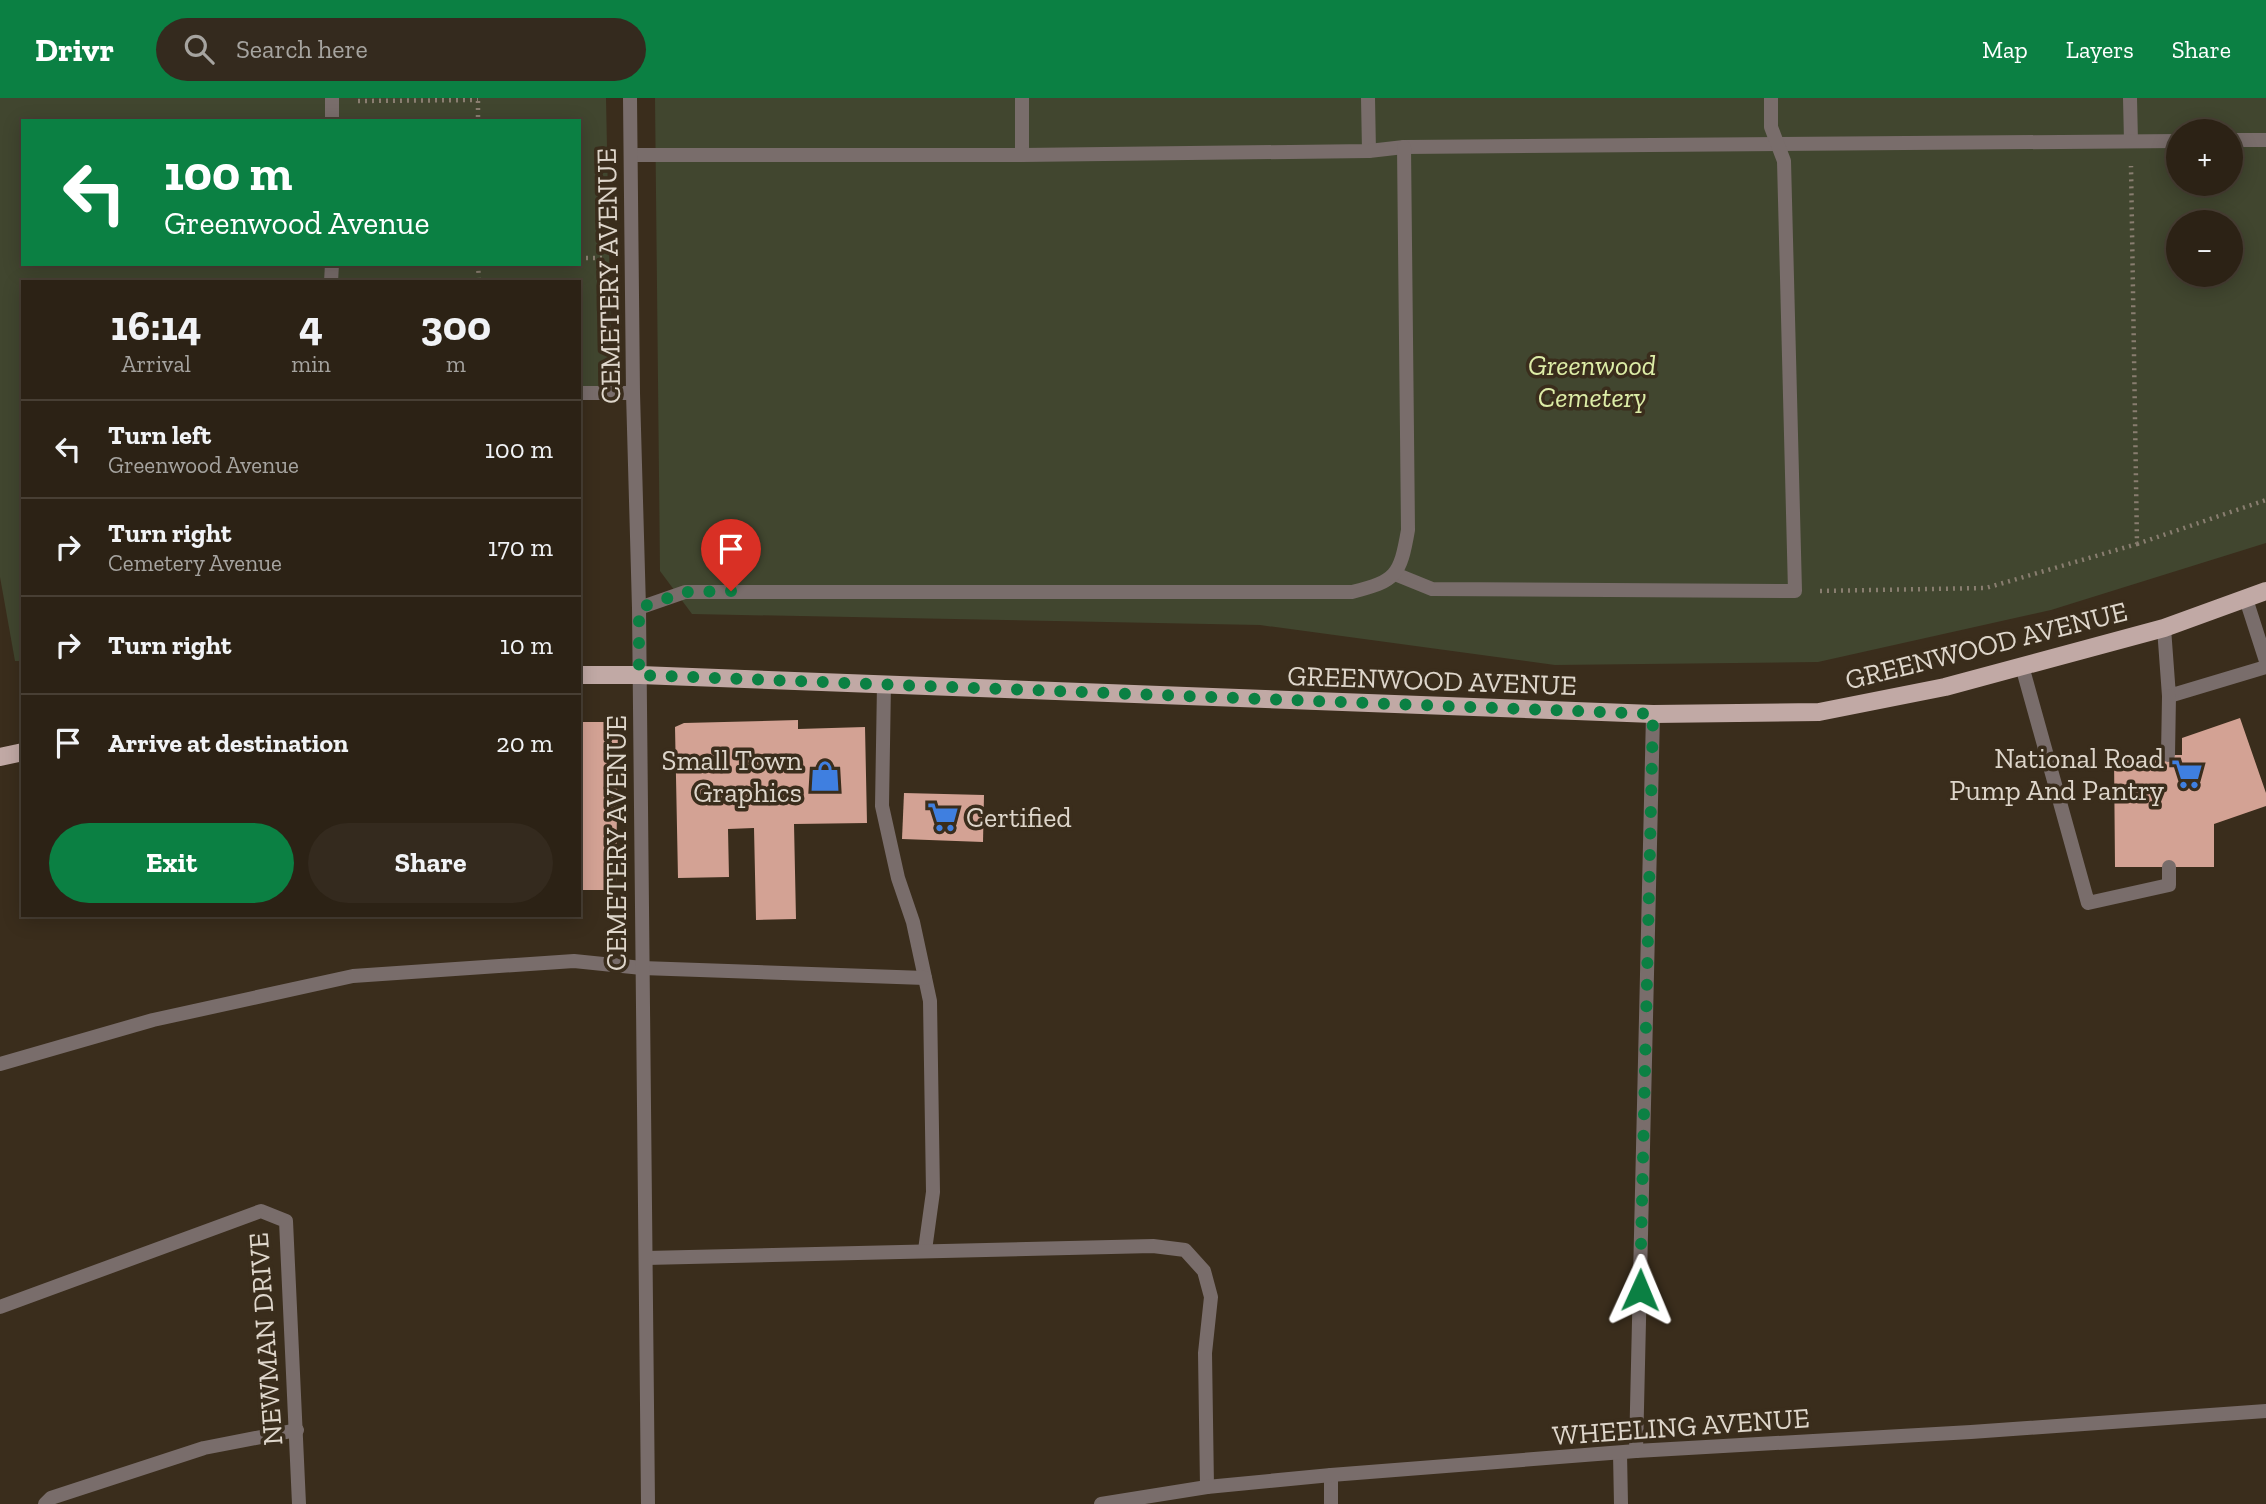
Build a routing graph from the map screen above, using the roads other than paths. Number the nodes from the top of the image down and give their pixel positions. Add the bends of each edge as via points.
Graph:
1 (630, 98) edge
2 (1022, 98) edge
3 (1368, 98) edge
4 (1771, 98) edge
5 (2130, 98) edge
6 (332, 99) edge
7 (332, 119) edge
8 (2243, 140) edge
9 (2266, 140) edge
10 (2131, 141) junction
11 (2166, 141) edge
12 (1777, 145) junction
13 (1404, 147) junction
14 (1369, 151) junction
15 (631, 155) junction
16 (1022, 155) junction
17 (581, 393) edge
18 (633, 393) junction
19 (1395, 574) junction
20 (2266, 591) edge
21 (2246, 599) junction
22 (639, 608) junction
23 (2164, 628) junction
24 (2266, 661) edge
25 (2022, 666) junction
26 (2266, 667) edge
27 (581, 675) edge
28 (639, 675) junction
29 (884, 684) junction
30 (2169, 696) junction
31 (1653, 714) junction
32 (21, 752) edge
33 (2168, 755) dead end
34 (0, 757) edge
35 (2169, 867) dead end
36 (642, 968) junction
37 (925, 978) junction
38 (0, 1064) edge
39 (925, 1250) junction
40 (646, 1258) junction
41 (0, 1307) edge
42 (2266, 1411) edge
43 (297, 1430) junction
44 (1636, 1451) junction
45 (1620, 1453) junction
46 (1331, 1475) junction
47 (1207, 1487) junction
48 (45, 1504) edge
49 (299, 1504) edge
50 (648, 1504) edge
51 (1101, 1504) edge
52 (1331, 1504) edge
53 (1621, 1504) edge

1 - 15 street, CEMETERY AVENUE
2 - 16 street
3 - 14 street
4 - 12 street via 1771,127
5 - 10 street
6 - 7 street
8 - 9 street
10 - 11 street
10 - 12 street
12 - 13 street
12 - 19 street via 1784,161 1795,592 1432,589
13 - 14 street
13 - 19 street via 1408,530
14 - 16 street
15 - 16 street
15 - 18 street, CEMETERY AVENUE
17 - 18 street
18 - 22 street, CEMETERY AVENUE
19 - 22 street via 1381,584 1352,592 754,590 685,592
20 - 21 main road, GREENWOOD AVENUE
21 - 23 main road, GREENWOOD AVENUE
21 - 24 street
22 - 28 street, CEMETERY AVENUE
23 - 25 main road, GREENWOOD AVENUE
23 - 30 street
25 - 31 main road, GREENWOOD AVENUE via 1819,712
25 - 35 street via 2088,903 2169,885
26 - 30 street
27 - 28 main road, GREENWOOD AVENUE
28 - 29 main road, GREENWOOD AVENUE
28 - 36 street, CEMETERY AVENUE
29 - 31 main road, GREENWOOD AVENUE
29 - 37 street via 882,806
30 - 33 street
31 - 44 street
32 - 34 main road
36 - 37 street
36 - 38 street via 574,961 353,976 153,1020
36 - 40 street, CEMETERY AVENUE
37 - 39 street via 930,1002 933,1192
39 - 40 street
39 - 47 street via 1153,1245 1185,1250 1204,1271 1211,1297 1205,1353
40 - 50 street, CEMETERY AVENUE
41 - 43 street, NEWMAN DRIVE via 261,1211 286,1221
42 - 44 street, WHEELING AVENUE
43 - 48 street via 204,1448 51,1498
43 - 49 street, NEWMAN DRIVE
44 - 45 street, WHEELING AVENUE
45 - 46 street, WHEELING AVENUE
45 - 53 street
46 - 47 street, WHEELING AVENUE
46 - 52 street
47 - 51 street, WHEELING AVENUE

